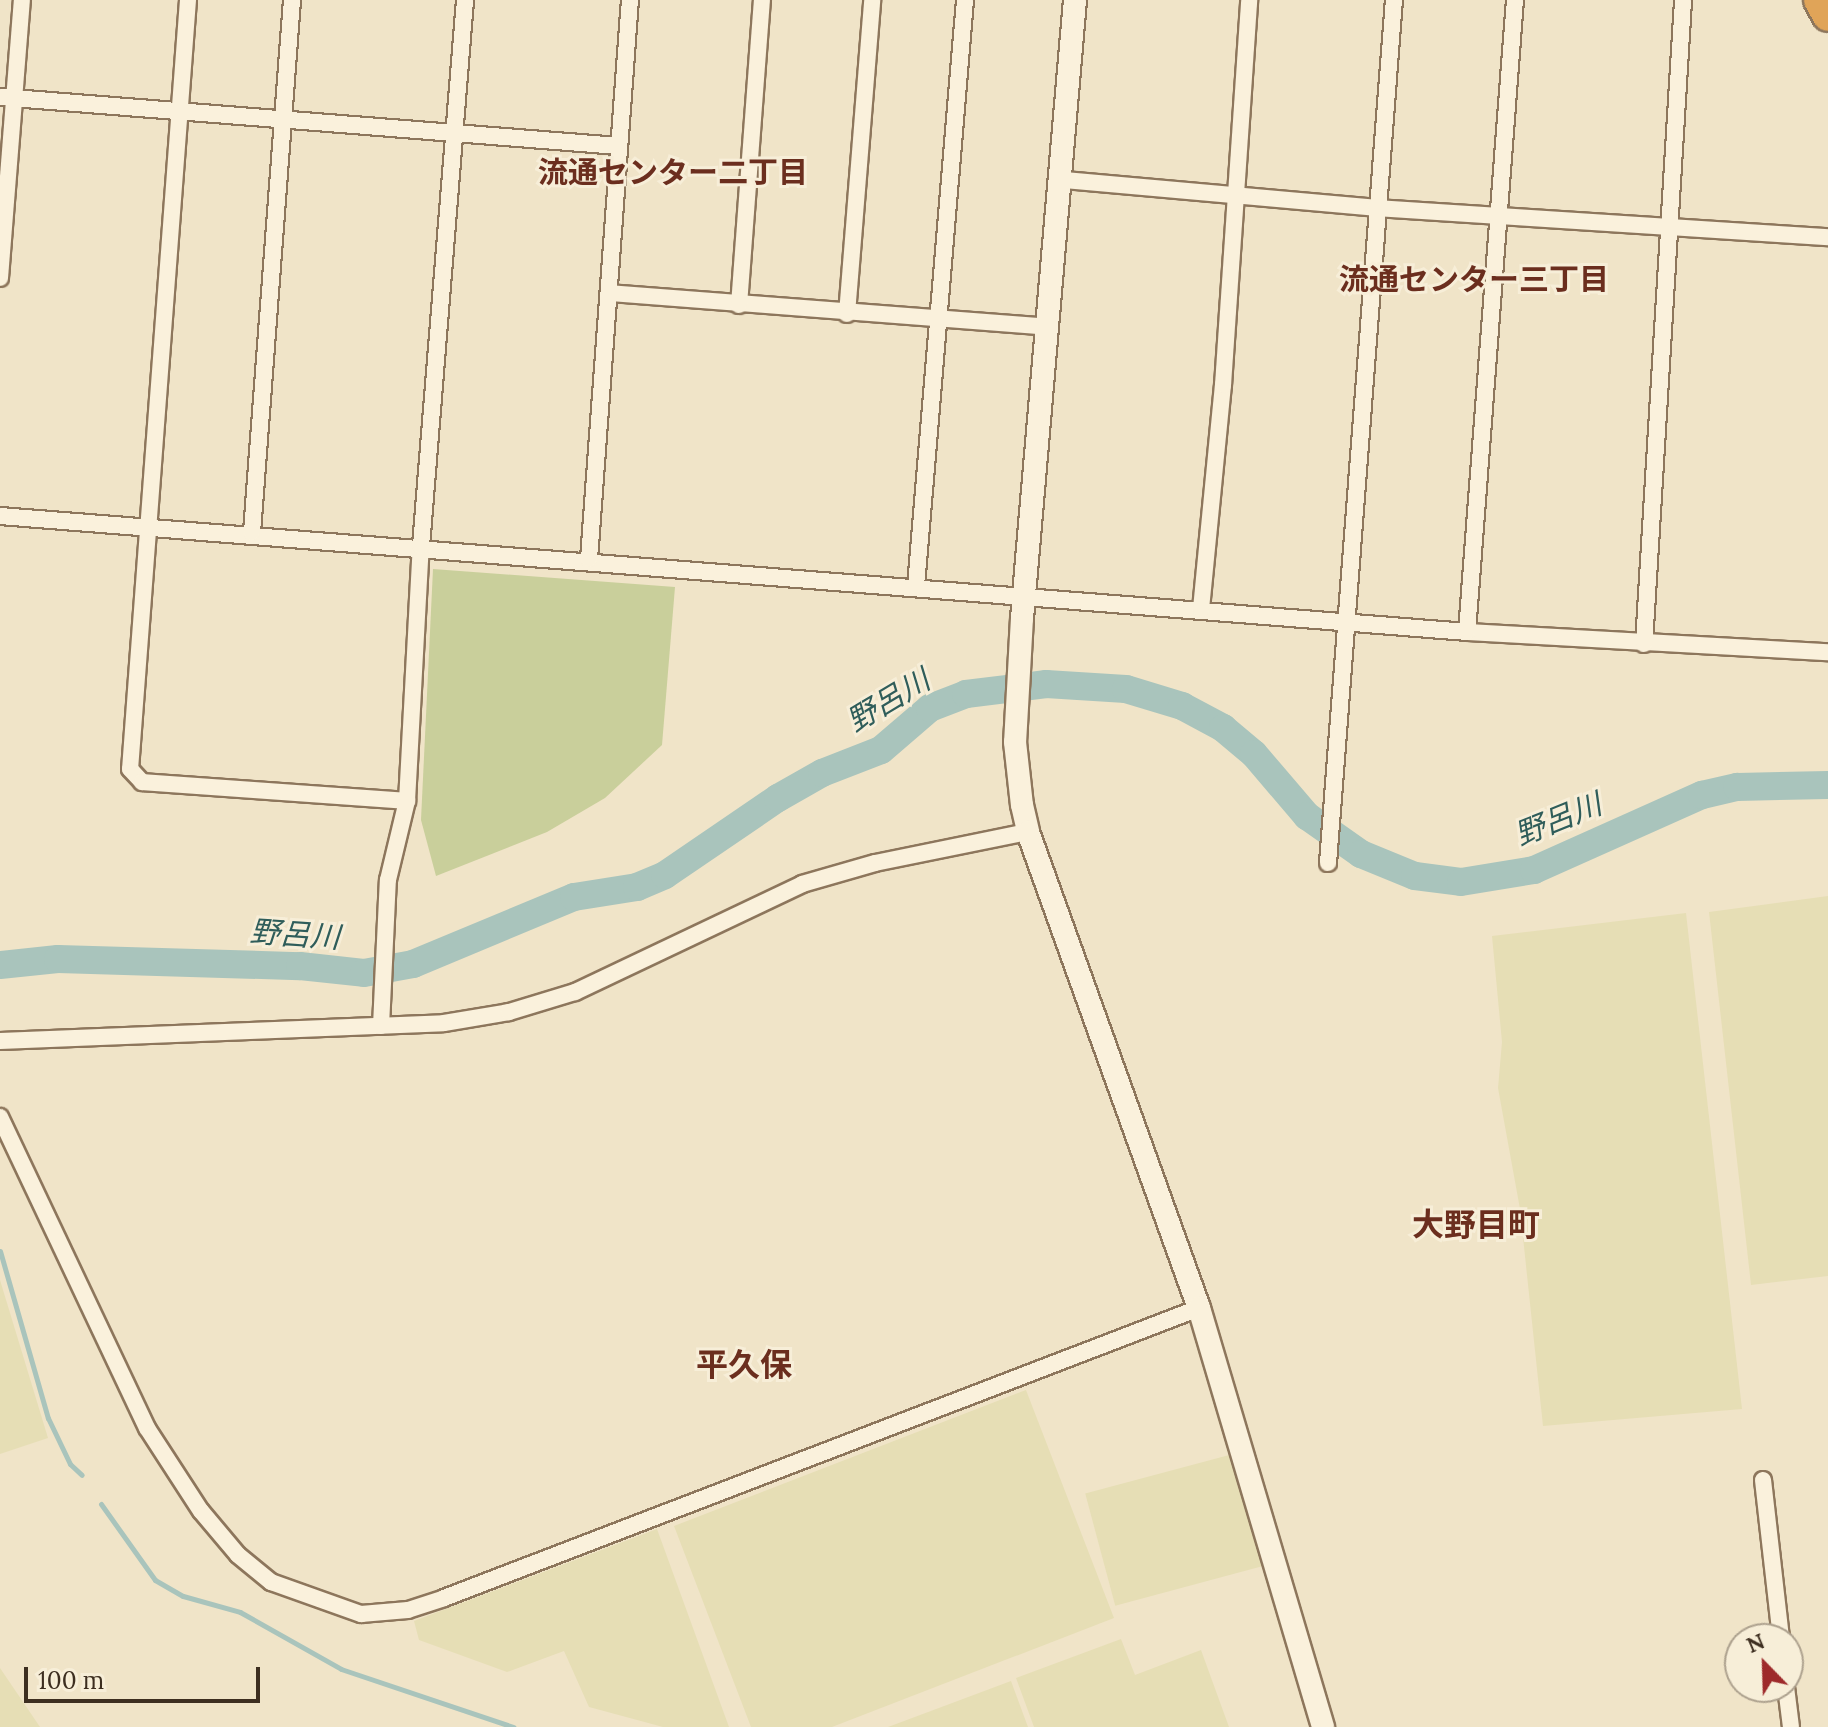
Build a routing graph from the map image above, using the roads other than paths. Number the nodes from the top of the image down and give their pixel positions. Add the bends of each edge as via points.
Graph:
1 (22, 0) edge
2 (188, 0) edge
3 (292, 0) edge
4 (465, 0) edge
5 (630, 0) edge
6 (762, 0) edge
7 (872, 0) edge
8 (965, 0) edge
9 (1075, 0) edge
10 (1249, 0) edge
11 (1394, 0) edge
12 (1515, 0) edge
13 (1683, 0) edge
14 (1819, 0) edge
15 (1828, 16) edge
16 (6, 97) edge
17 (179, 112) junction
18 (283, 121) junction
19 (455, 133) junction
20 (618, 146) junction
21 (1064, 180) junction
22 (1234, 196) junction
23 (1376, 208) junction
24 (1500, 216) junction
25 (1669, 229) junction
26 (1828, 237) edge
27 (0, 278) edge
28 (609, 293) junction
29 (739, 305) junction
30 (847, 314) junction
31 (936, 320) junction
32 (1050, 327) junction
33 (0, 516) edge
34 (147, 526) junction
35 (252, 532) junction
36 (421, 546) junction
37 (589, 559) junction
38 (916, 586) junction
39 (1025, 593) junction
40 (1201, 609) junction
41 (1348, 622) junction
42 (1467, 632) junction
43 (1644, 644) junction
44 (1828, 652) edge
45 (407, 801) junction
46 (1028, 832) junction
47 (1327, 856) dead end
48 (381, 1026) junction
49 (0, 1041) edge
50 (0, 1117) edge
51 (1199, 1308) junction
52 (1763, 1480) dead end
53 (1779, 1623) edge
54 (1788, 1703) edge
55 (1323, 1727) edge
56 (1791, 1727) edge

1 - 16 street
2 - 17 street
3 - 18 street
4 - 19 street
5 - 20 street
6 - 29 street
7 - 30 street
8 - 31 street
9 - 21 street
10 - 22 street
11 - 23 street
12 - 24 street
13 - 25 street
14 - 15 highway
16 - 17 street
16 - 27 street
17 - 18 street
17 - 34 street
18 - 19 street
18 - 35 street
19 - 20 street
19 - 36 street
20 - 28 street
21 - 22 street
21 - 32 street
22 - 23 street
22 - 40 street via 1223,385
23 - 24 street
23 - 41 street
24 - 25 street
24 - 42 street
25 - 26 street
25 - 43 street
28 - 29 street
28 - 37 street
29 - 30 street
30 - 31 street
31 - 32 street
31 - 38 street
32 - 39 street
33 - 34 street
34 - 35 street
34 - 45 street via 130,769 142,782
35 - 36 street
36 - 37 street
36 - 45 street
37 - 38 street
38 - 39 street
39 - 40 street
39 - 46 street via 1015,742
40 - 41 street
41 - 42 street
41 - 47 street
42 - 43 street
43 - 44 street
45 - 48 street via 388,880
46 - 48 street via 875,863 802,884 575,992 509,1012
46 - 51 street
48 - 49 street
50 - 51 street via 147,1428 211,1524 271,1582 361,1614 408,1610 444,1598
51 - 55 street
52 - 53 street
54 - 56 street

